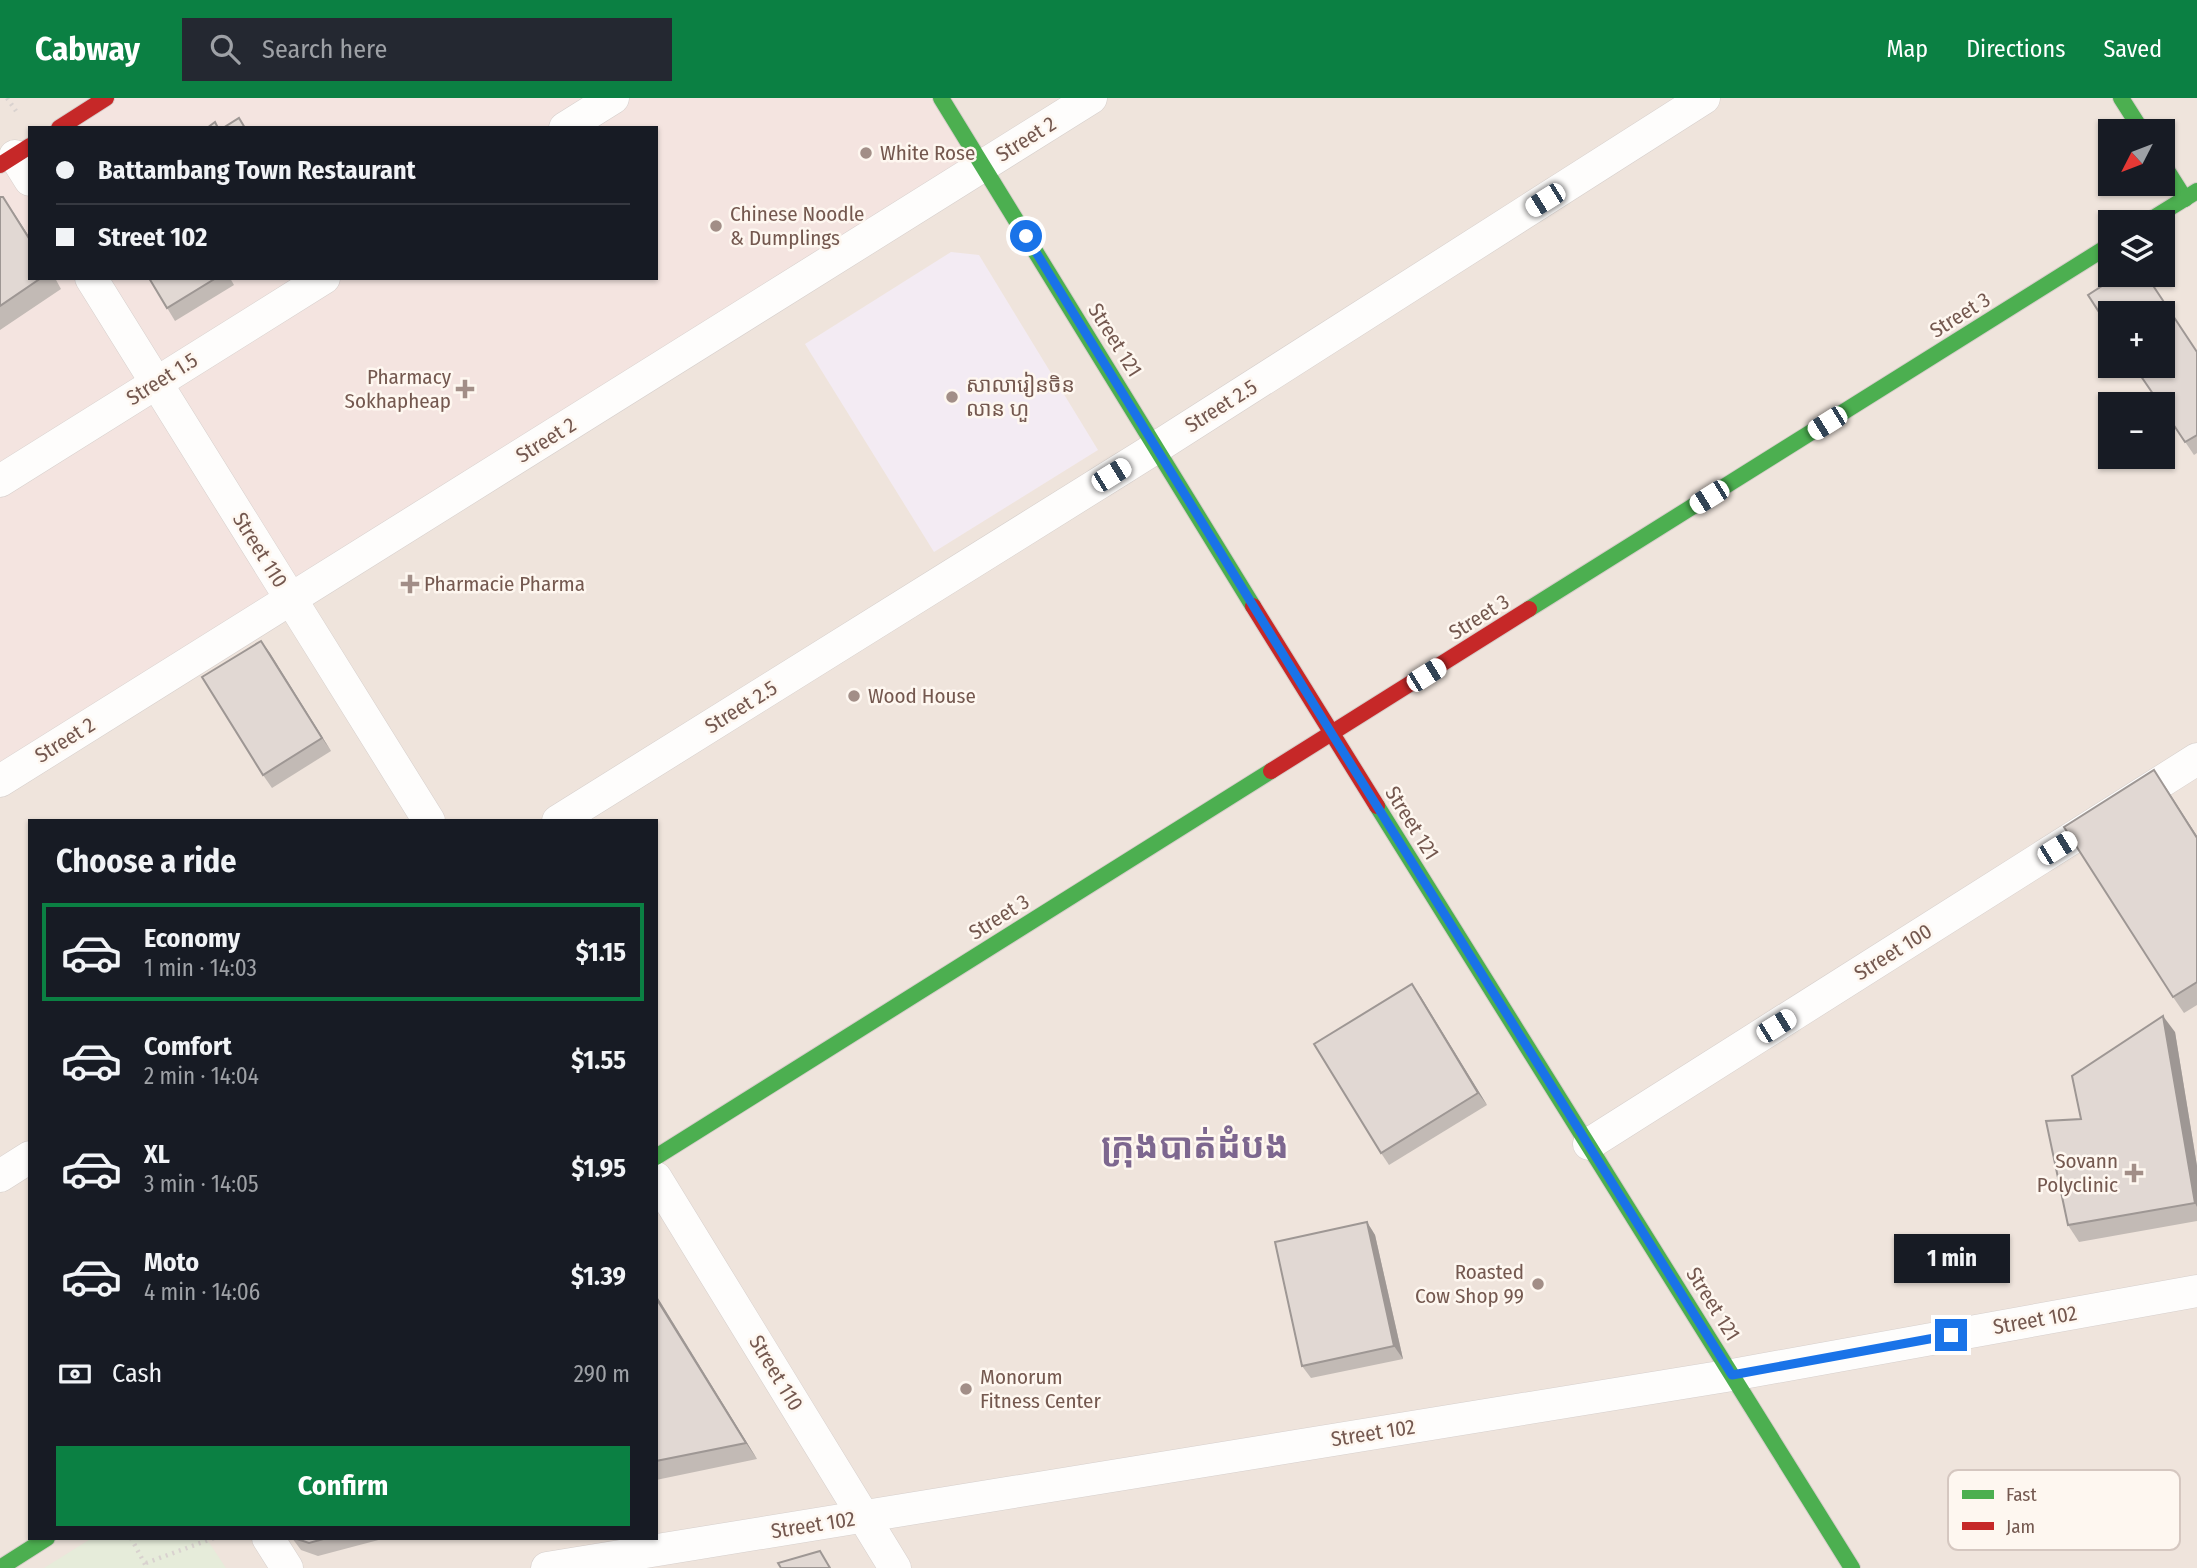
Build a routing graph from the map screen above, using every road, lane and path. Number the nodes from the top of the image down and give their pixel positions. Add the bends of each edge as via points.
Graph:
1 (106, 98) edge
2 (613, 98) edge
3 (941, 98) edge
4 (1091, 98) edge
5 (1704, 98) edge
6 (2121, 98) edge
7 (2134, 119) edge
8 (62, 126) edge
9 (568, 126) edge
10 (983, 166) junction
11 (2175, 180) edge
12 (2193, 203) edge
13 (2175, 210) edge
14 (2098, 253) edge
15 (92, 280) edge
16 (321, 280) edge
17 (156, 383) junction
18 (1157, 447) junction
19 (0, 481) edge
20 (291, 599) junction
21 (1332, 734) junction
22 (2197, 759) edge
23 (0, 781) edge
24 (428, 819) edge
25 (561, 819) edge
26 (1589, 1144) junction
27 (658, 1156) edge
28 (28, 1158) edge
29 (0, 1176) edge
30 (658, 1181) edge
31 (2197, 1291) edge
32 (1732, 1375) junction
33 (863, 1517) junction
34 (44, 1540) edge
35 (132, 1540) edge
36 (209, 1540) edge
37 (269, 1540) edge
38 (147, 1566) edge
39 (0, 1568) edge
40 (287, 1568) edge
41 (547, 1568) edge
42 (895, 1568) edge
43 (1852, 1568) edge

1 - 8 street
2 - 9 street
3 - 10 street, Street 121
4 - 10 street, Street 2
5 - 18 street, Street 2.5
6 - 7 street
10 - 18 street, Street 121
10 - 20 street, Street 2
11 - 12 street
12 - 13 street
14 - 21 street, Street 3
15 - 17 street, Street 110
16 - 17 street, Street 1.5
17 - 19 street, Street 1.5
17 - 20 street, Street 110
18 - 21 street, Street 121
18 - 25 street, Street 2.5
20 - 23 street, Street 2
20 - 24 street, Street 110
21 - 26 street, Street 121
21 - 27 street, Street 3
22 - 26 street, Street 100
26 - 32 street, Street 121
28 - 29 street
30 - 33 street, Street 110
31 - 32 street, Street 102
32 - 33 street, Street 102
32 - 43 street, Street 121
33 - 41 street, Street 102
33 - 42 street, Street 110
34 - 39 street
35 - 38 path
36 - 38 path
37 - 40 street

